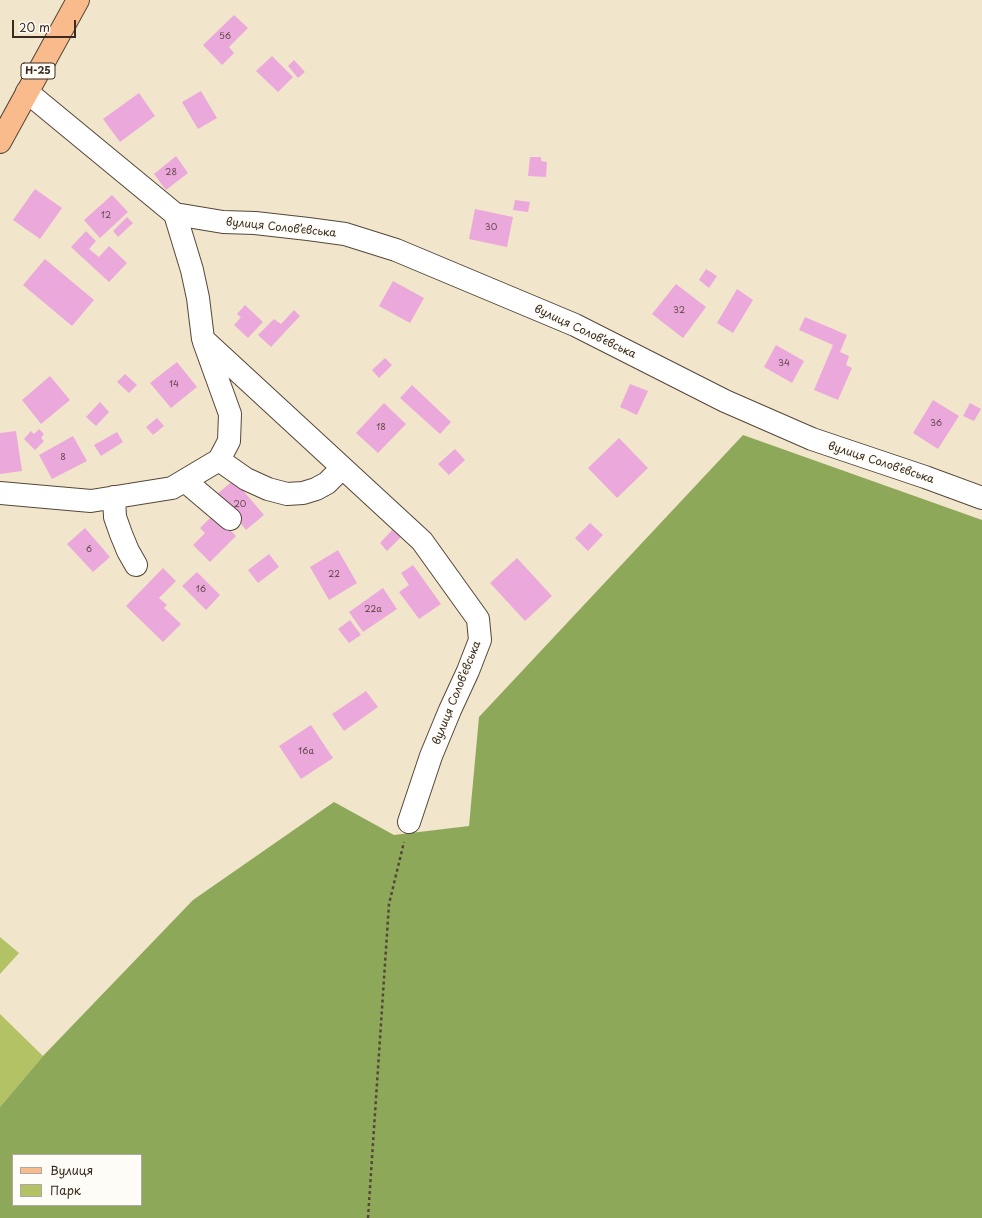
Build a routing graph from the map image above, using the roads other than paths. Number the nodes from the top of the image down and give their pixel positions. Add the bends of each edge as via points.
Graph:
1 (78, 0) edge
2 (27, 92) junction
3 (0, 142) edge
4 (175, 214) junction
5 (202, 339) junction
6 (219, 460) junction
7 (342, 468) junction
8 (185, 481) junction
9 (0, 493) edge
10 (114, 497) junction
11 (982, 498) edge
12 (230, 519) dead end
13 (136, 565) dead end
14 (410, 822) road end

1 - 2 main road, Н-25
2 - 3 main road, Н-25
2 - 4 street
4 - 5 street via 192,270
4 - 11 street, вулиця Соловʼєвська via 223,222 345,234 396,250 575,325 725,401 812,439
5 - 6 street via 230,414 229,441
5 - 7 street, вулиця Соловʼєвська
6 - 7 street via 246,479 287,494 316,489 327,483
6 - 8 street
7 - 14 street, вулиця Соловʼєвська via 422,541 478,619 480,640 434,749
8 - 10 street via 172,488
8 - 12 street
9 - 10 street via 91,501
10 - 13 street via 121,534

